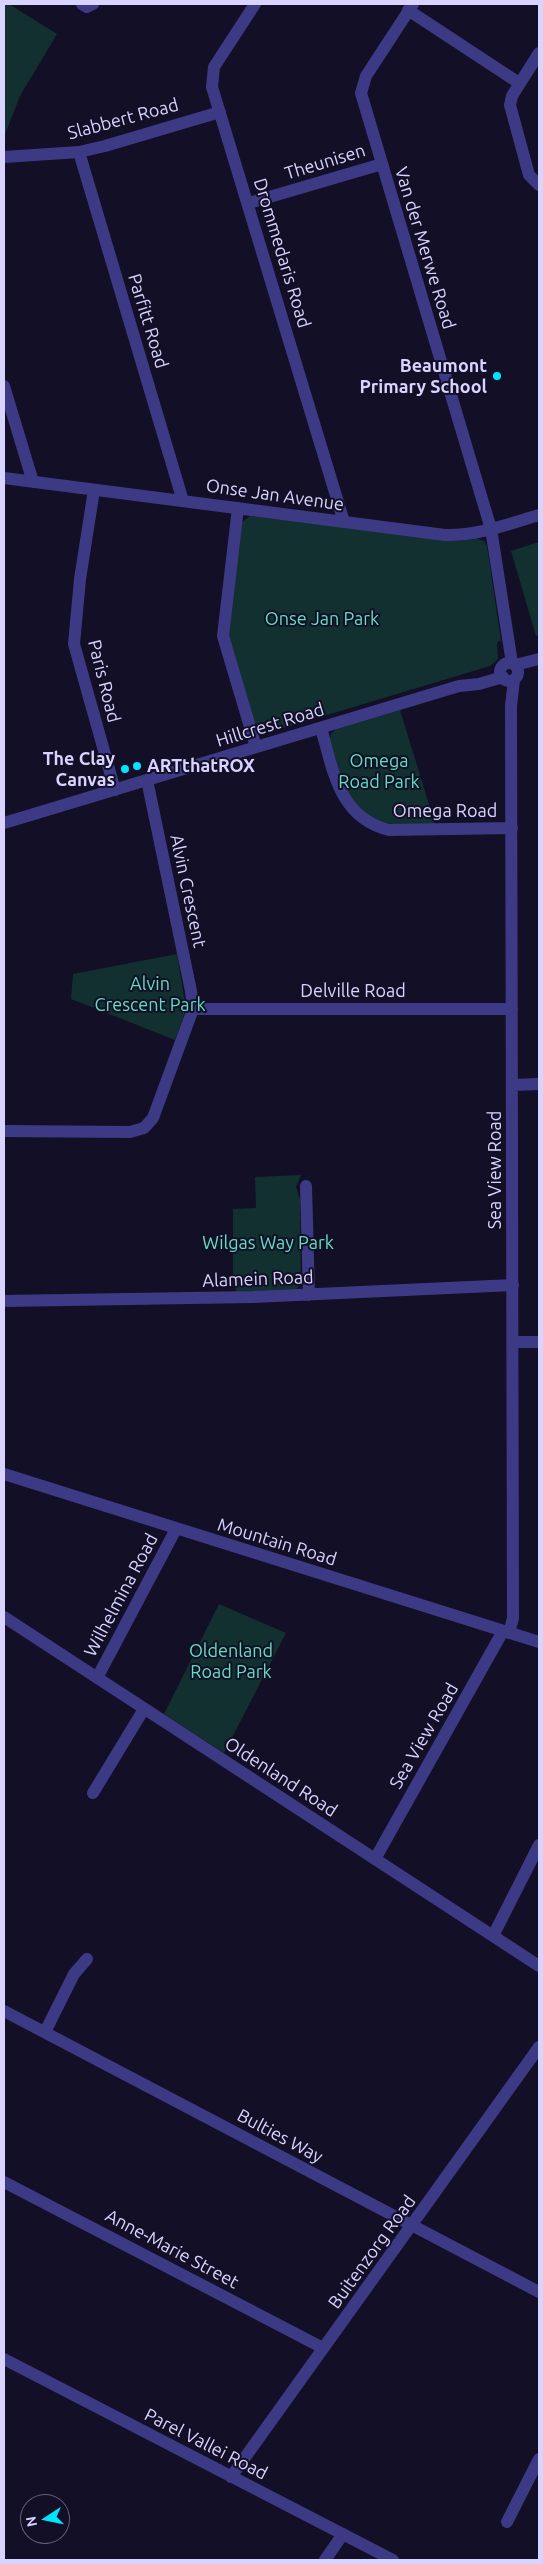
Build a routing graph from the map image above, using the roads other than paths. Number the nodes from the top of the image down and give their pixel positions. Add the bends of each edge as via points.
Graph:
1 (82, 4) edge
2 (93, 4) edge
3 (255, 4) edge
4 (410, 7) edge
5 (539, 53) edge
6 (519, 83) junction
7 (220, 112) junction
8 (78, 152) junction
9 (4, 158) edge
10 (382, 164) junction
11 (539, 184) edge
12 (249, 203) junction
13 (4, 386) edge
14 (4, 478) edge
15 (33, 482) junction
16 (94, 490) junction
17 (183, 501) junction
18 (238, 508) junction
19 (539, 515) edge
20 (344, 522) junction
21 (491, 530) junction
22 (539, 659) edge
23 (539, 667) edge
24 (509, 672) junction
25 (321, 728) junction
26 (256, 748) junction
27 (147, 780) junction
28 (115, 790) junction
29 (4, 823) edge
30 (512, 828) junction
31 (193, 1008) junction
32 (512, 1009) junction
33 (539, 1084) edge
34 (512, 1085) junction
35 (4, 1131) edge
36 (306, 1186) dead end
37 (513, 1285) junction
38 (309, 1294) junction
39 (4, 1301) edge
40 (513, 1342) junction
41 (539, 1342) edge
42 (4, 1474) edge
43 (176, 1528) junction
44 (4, 1617) edge
45 (506, 1632) junction
46 (539, 1642) edge
47 (97, 1678) junction
48 (144, 1709) junction
49 (93, 1794) dead end
50 (539, 1845) edge
51 (375, 1859) junction
52 (493, 1936) junction
53 (87, 1959) dead end
54 (539, 1966) edge
55 (4, 2011) edge
56 (45, 2032) junction
57 (539, 2048) edge
58 (4, 2182) edge
59 (413, 2226) junction
60 (539, 2292) edge
61 (323, 2348) junction
62 (6, 2365) edge
63 (539, 2459) edge
64 (231, 2477) junction
65 (506, 2522) dead end
66 (344, 2534) junction
67 (325, 2560) edge
68 (393, 2560) edge

1 - 2 street via 87,7
3 - 7 street, Drommedaris Road via 214,67 212,87
4 - 6 street
4 - 10 street, Van der Merwe Road via 362,87
5 - 6 street
6 - 11 street via 512,96 511,116 529,176
7 - 8 street, Slabbert Road
7 - 12 street, Drommedaris Road
8 - 9 street, Slabbert Road
8 - 17 street, Parfitt Road
10 - 12 street, Theunisen
10 - 21 street, Van der Merwe Road
12 - 20 street, Drommedaris Road
13 - 15 street
14 - 15 street, Onse Jan Avenue
15 - 16 street, Onse Jan Avenue
16 - 17 street, Onse Jan Avenue
16 - 28 street, Paris Road via 80,578 74,644
17 - 18 street, Onse Jan Avenue
18 - 20 street, Onse Jan Avenue
18 - 26 street via 223,636
19 - 21 street, Onse Jan Avenue
20 - 21 street, Onse Jan Avenue via 459,536
21 - 24 street, Van der Merwe Road
22 - 24 street, Hillcrest Road
23 - 24 street, Hillcrest Road
24 - 25 street, Hillcrest Road via 479,684 460,686
24 - 30 street, Sea View Road
25 - 26 street, Hillcrest Road
25 - 30 street, Omega Road via 344,800 371,824 389,830
26 - 27 street, Hillcrest Road
27 - 28 street, Hillcrest Road
27 - 31 street, Alvin Crescent
28 - 29 street, Hillcrest Road
30 - 32 street, Sea View Road
31 - 32 street, Delville Road
31 - 35 street, Alvin Crescent via 153,1118 144,1128 130,1132
32 - 34 street, Sea View Road
33 - 34 street
34 - 37 street, Sea View Road
36 - 38 street
37 - 38 street, Alamein Road
37 - 40 street, Sea View Road
38 - 39 street, Alamein Road
40 - 41 street
40 - 45 street, Sea View Road via 513,1618
42 - 43 street, Mountain Road
43 - 45 street, Mountain Road
43 - 47 street, Wilhelmina Road
44 - 47 street, Oldenland Road
45 - 46 street, Mountain Road
45 - 51 street, Sea View Road
47 - 48 street, Oldenland Road
48 - 49 street
48 - 51 street, Oldenland Road
50 - 52 street
51 - 52 street, Oldenland Road
52 - 54 street, Oldenland Road
53 - 56 street via 74,1974
55 - 56 street, Bulties Way
56 - 59 street, Bulties Way
57 - 59 street, Buitenzorg Road
58 - 61 street, Anne-Marie Street
59 - 60 street, Bulties Way
59 - 61 street, Buitenzorg Road
61 - 64 street, Buitenzorg Road
62 - 64 street, Parel Vallei Road
63 - 65 street
64 - 66 street, Parel Vallei Road
66 - 67 street
66 - 68 street, Parel Vallei Road

